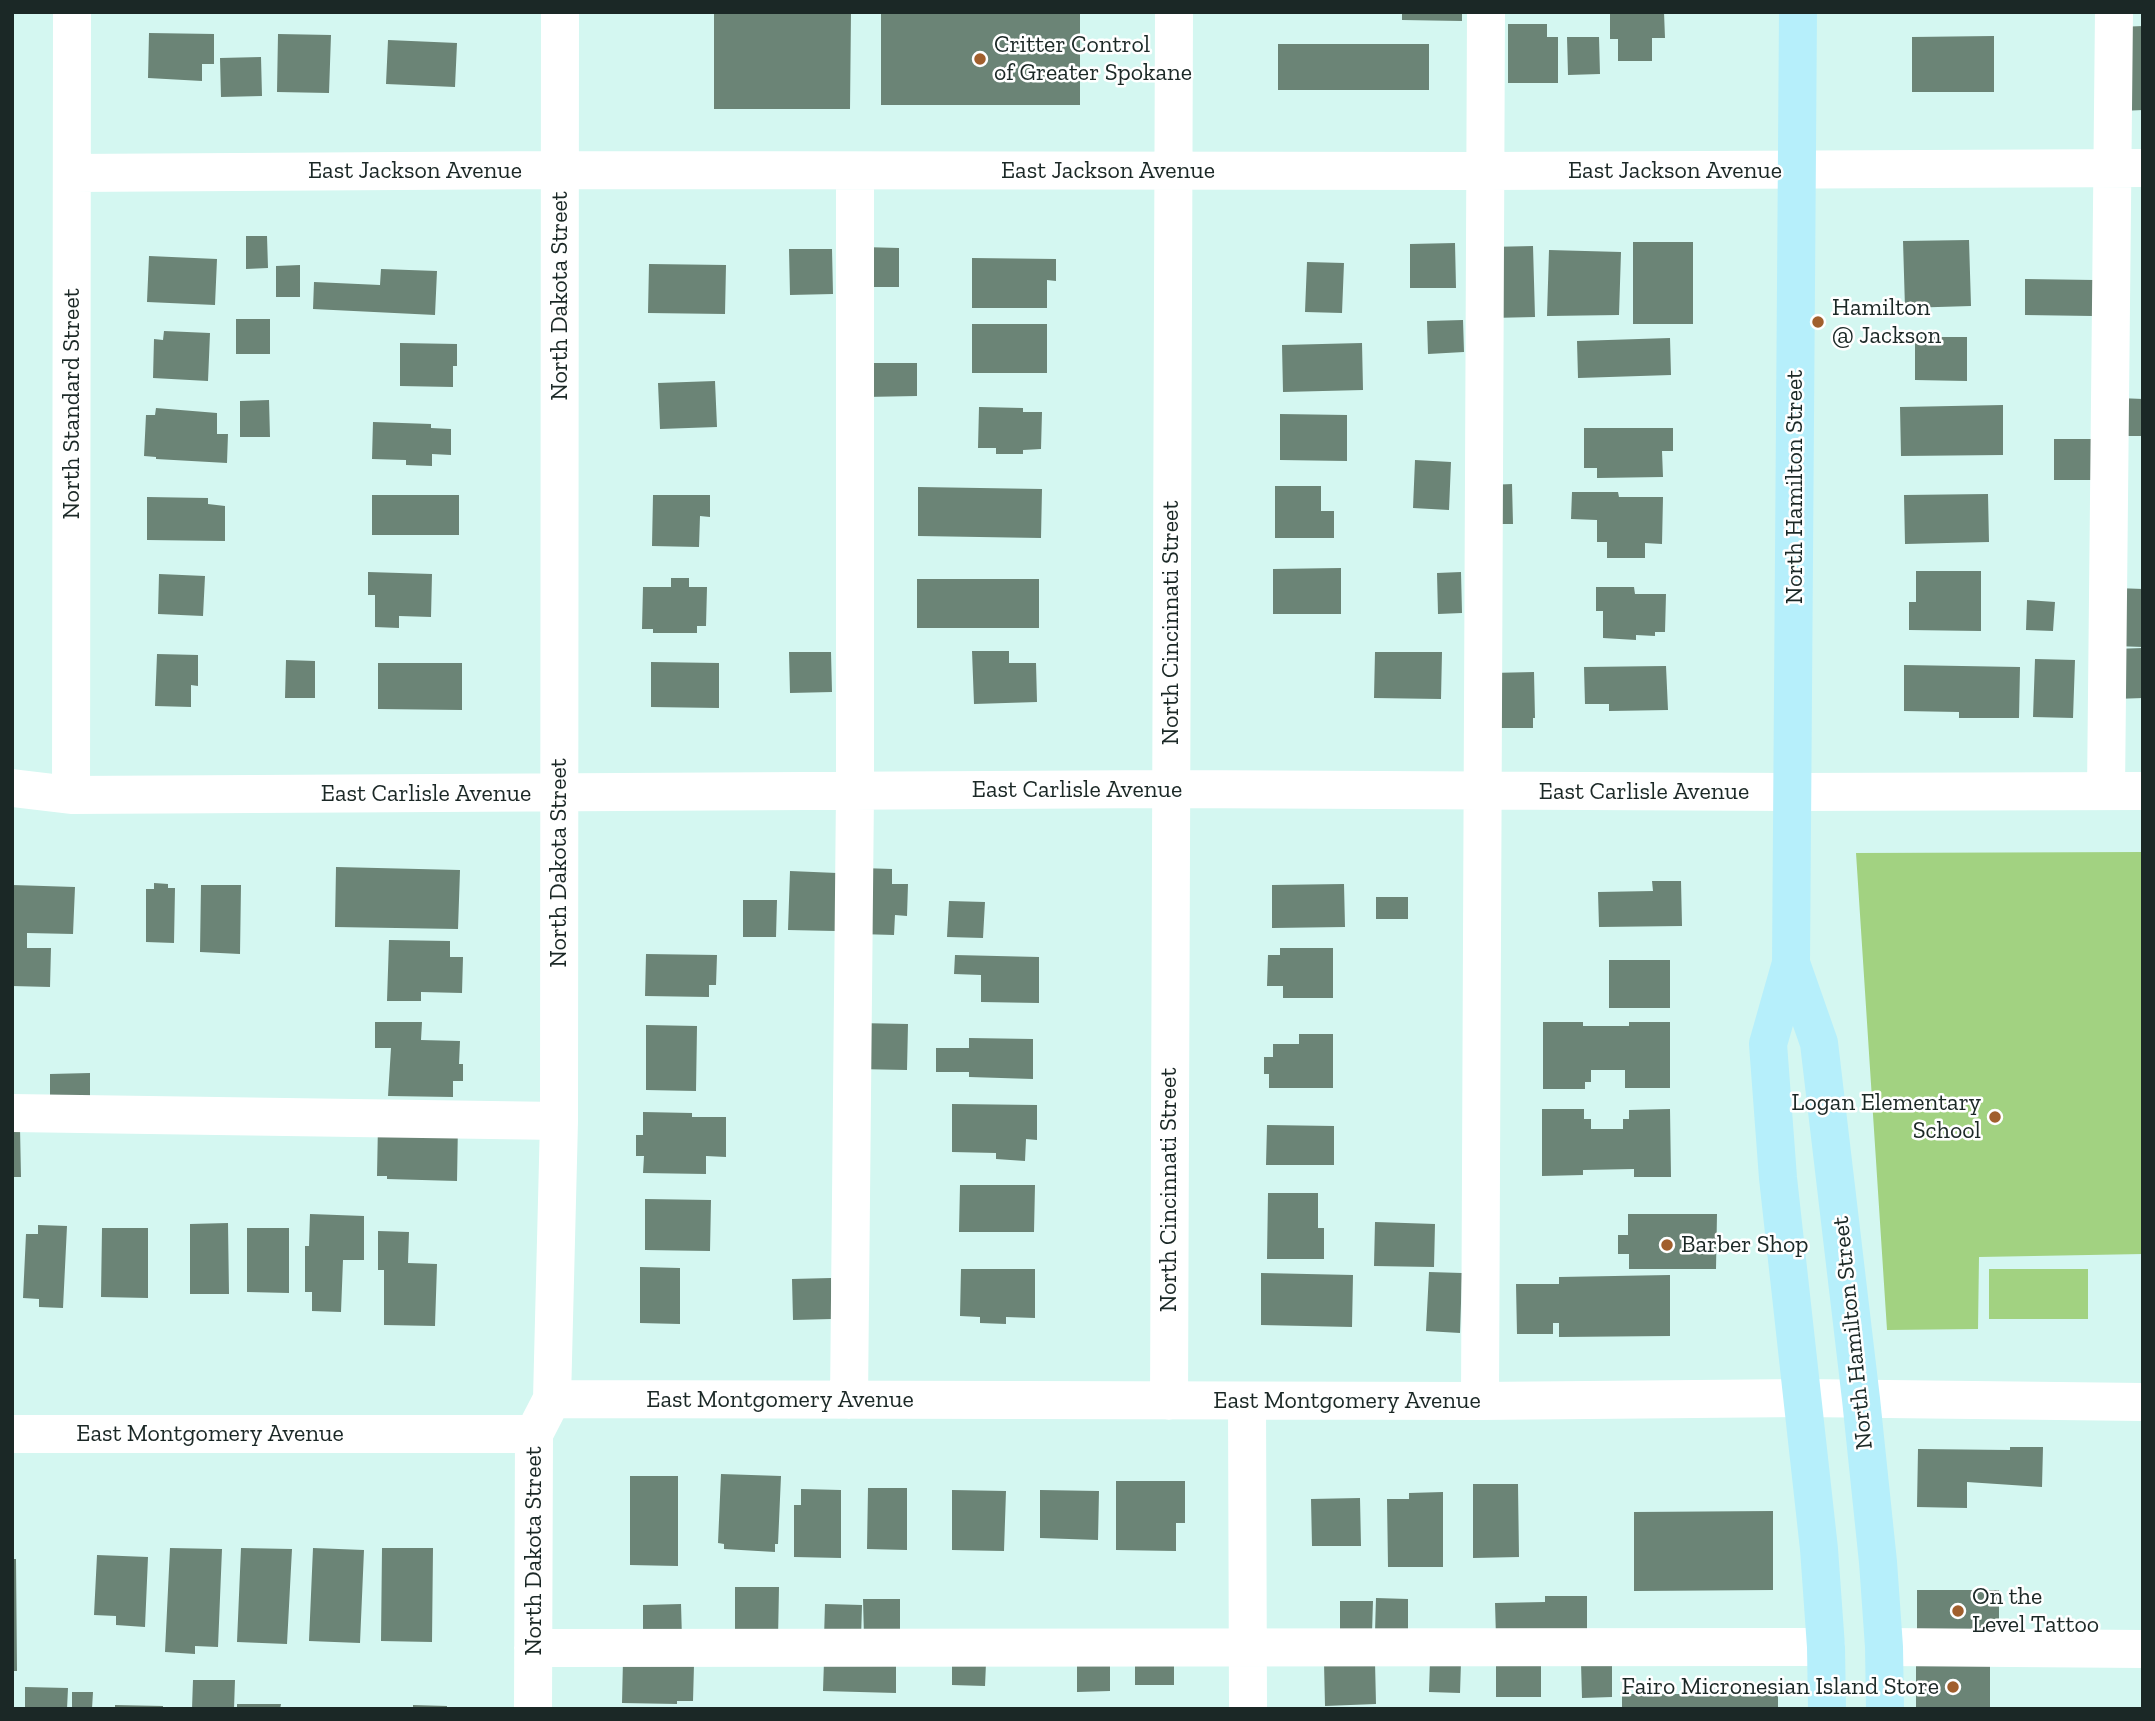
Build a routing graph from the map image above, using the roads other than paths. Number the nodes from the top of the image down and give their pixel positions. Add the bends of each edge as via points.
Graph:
1 (72, 12) edge
2 (561, 12) edge
3 (1174, 12) edge
4 (1486, 12) edge
5 (1798, 12) edge
6 (2114, 12) edge
7 (2128, 168) edge
8 (560, 170) junction
9 (1797, 170) junction
10 (1173, 171) junction
11 (1485, 171) junction
12 (855, 172) junction
13 (73, 173) junction
14 (12, 788) edge
15 (1171, 789) junction
16 (2124, 791) edge
17 (855, 792) junction
18 (1482, 792) junction
19 (1793, 792) junction
20 (559, 794) junction
21 (71, 795) junction
22 (1791, 963) junction
23 (12, 1113) edge
24 (559, 1121) junction
25 (1803, 1398) junction
26 (552, 1399) junction
27 (1861, 1399) junction
28 (849, 1400) junction
29 (1169, 1401) junction
30 (1247, 1401) junction
31 (1480, 1401) junction
32 (2143, 1402) edge
33 (12, 1434) edge
34 (534, 1434) junction
35 (1248, 1647) junction
36 (1826, 1647) junction
37 (1884, 1647) junction
38 (533, 1648) junction
39 (2143, 1649) edge
40 (533, 1709) edge
41 (1248, 1709) edge
42 (1827, 1709) edge
43 (1885, 1709) edge

1 - 13 street, North Standard Street
2 - 8 street, North Dakota Street
3 - 10 street, North Cincinnati Street
4 - 11 street
5 - 9 main road, North Hamilton Street
6 - 7 street
7 - 9 street, East Jackson Avenue
7 - 16 street
8 - 12 street, East Jackson Avenue
8 - 13 street, East Jackson Avenue
8 - 20 street, North Dakota Street
9 - 11 street, East Jackson Avenue
9 - 19 main road, North Hamilton Street
10 - 11 street, East Jackson Avenue
10 - 12 street, East Jackson Avenue
10 - 15 street, North Cincinnati Street
11 - 18 street
12 - 17 street
13 - 21 street, North Standard Street
14 - 21 street, East Carlisle Avenue
15 - 17 street, East Carlisle Avenue
15 - 18 street, East Carlisle Avenue
15 - 29 street, North Cincinnati Street
16 - 19 street, East Carlisle Avenue
17 - 20 street, East Carlisle Avenue
17 - 28 street
18 - 19 street, East Carlisle Avenue
18 - 31 street
19 - 22 main road, North Hamilton Street
20 - 21 street, East Carlisle Avenue
20 - 24 street, North Dakota Street
22 - 25 main road, North Hamilton Street via 1768,1044
22 - 27 main road, North Hamilton Street via 1819,1043
23 - 24 street
24 - 26 street, North Dakota Street
25 - 27 street, East Montgomery Avenue
25 - 31 street, East Montgomery Avenue
25 - 36 main road, North Hamilton Street
26 - 28 street, East Montgomery Avenue
26 - 34 street, North Dakota Street
27 - 32 street, East Montgomery Avenue
27 - 37 main road, North Hamilton Street
28 - 29 street, East Montgomery Avenue
29 - 30 street, East Montgomery Avenue
30 - 31 street, East Montgomery Avenue
30 - 35 street
33 - 34 street, East Montgomery Avenue
34 - 38 street, North Dakota Street
35 - 36 street
35 - 38 street
35 - 41 street
36 - 42 main road, North Hamilton Street
37 - 39 street
37 - 43 main road, North Hamilton Street
38 - 40 street, North Dakota Street

